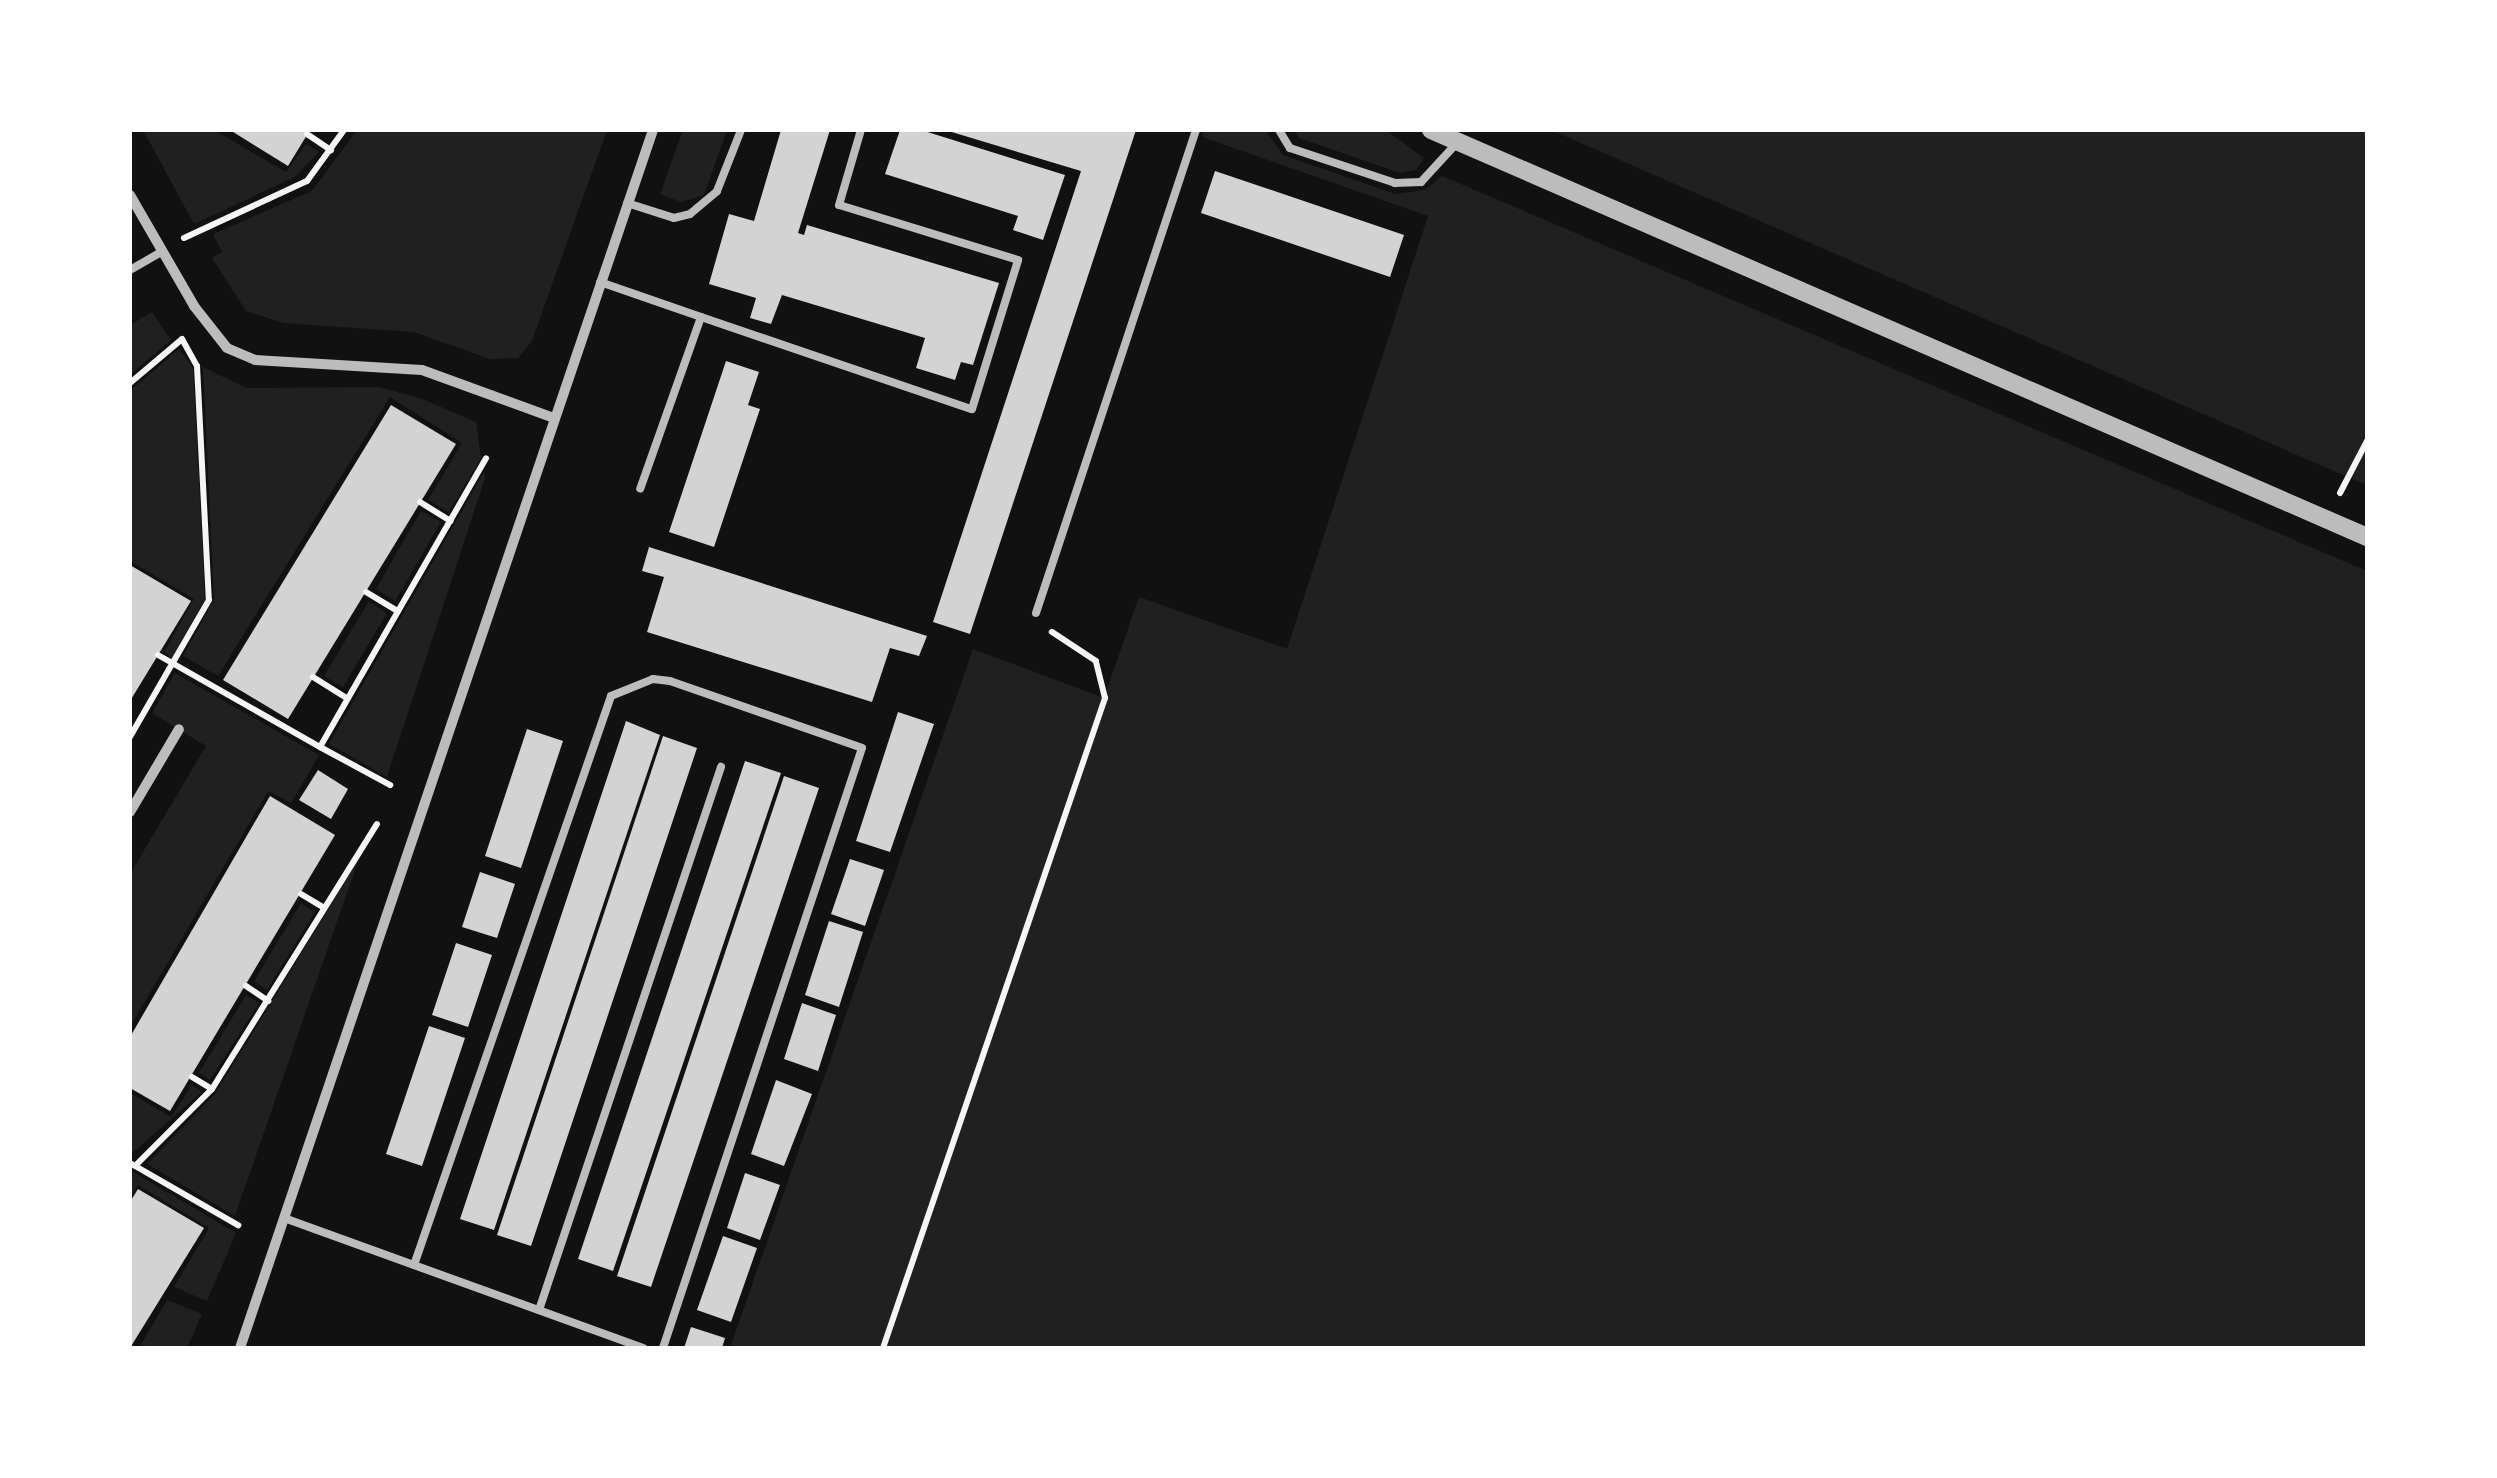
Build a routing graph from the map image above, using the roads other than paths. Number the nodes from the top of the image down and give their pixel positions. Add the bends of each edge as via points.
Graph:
1 (652, 130) edge
2 (741, 130) edge
3 (861, 130) edge
4 (1196, 130) edge
5 (1279, 130) edge
6 (1432, 130) edge
7 (1456, 144) junction
8 (130, 196) edge
9 (627, 203) junction
10 (161, 252) junction
11 (130, 270) edge
12 (600, 282) junction
13 (701, 317) junction
14 (554, 418) junction
15 (640, 489) dead end
16 (2367, 537) edge
17 (1036, 613) road end
18 (179, 729) dead end
19 (721, 767) dead end
20 (130, 812) edge
21 (284, 1218) junction
22 (414, 1265) junction
23 (539, 1310) junction
24 (240, 1348) edge
25 (643, 1348) edge
26 (664, 1348) edge

1 - 9 street
2 - 9 lane via 717,191 690,214 674,218
3 - 13 lane via 839,204 1018,260 972,409
4 - 17 lane
5 - 7 lane via 1290,148 1394,184 1420,182
6 - 7 street
7 - 16 street
8 - 10 street
9 - 12 street
10 - 11 lane
10 - 14 street via 227,348 255,360 422,370
12 - 13 lane
12 - 14 street
13 - 15 lane
14 - 21 street
18 - 20 street
19 - 23 lane
21 - 22 lane
21 - 24 street
22 - 23 lane
22 - 26 lane via 611,696 653,679 670,681 862,748
23 - 25 lane

